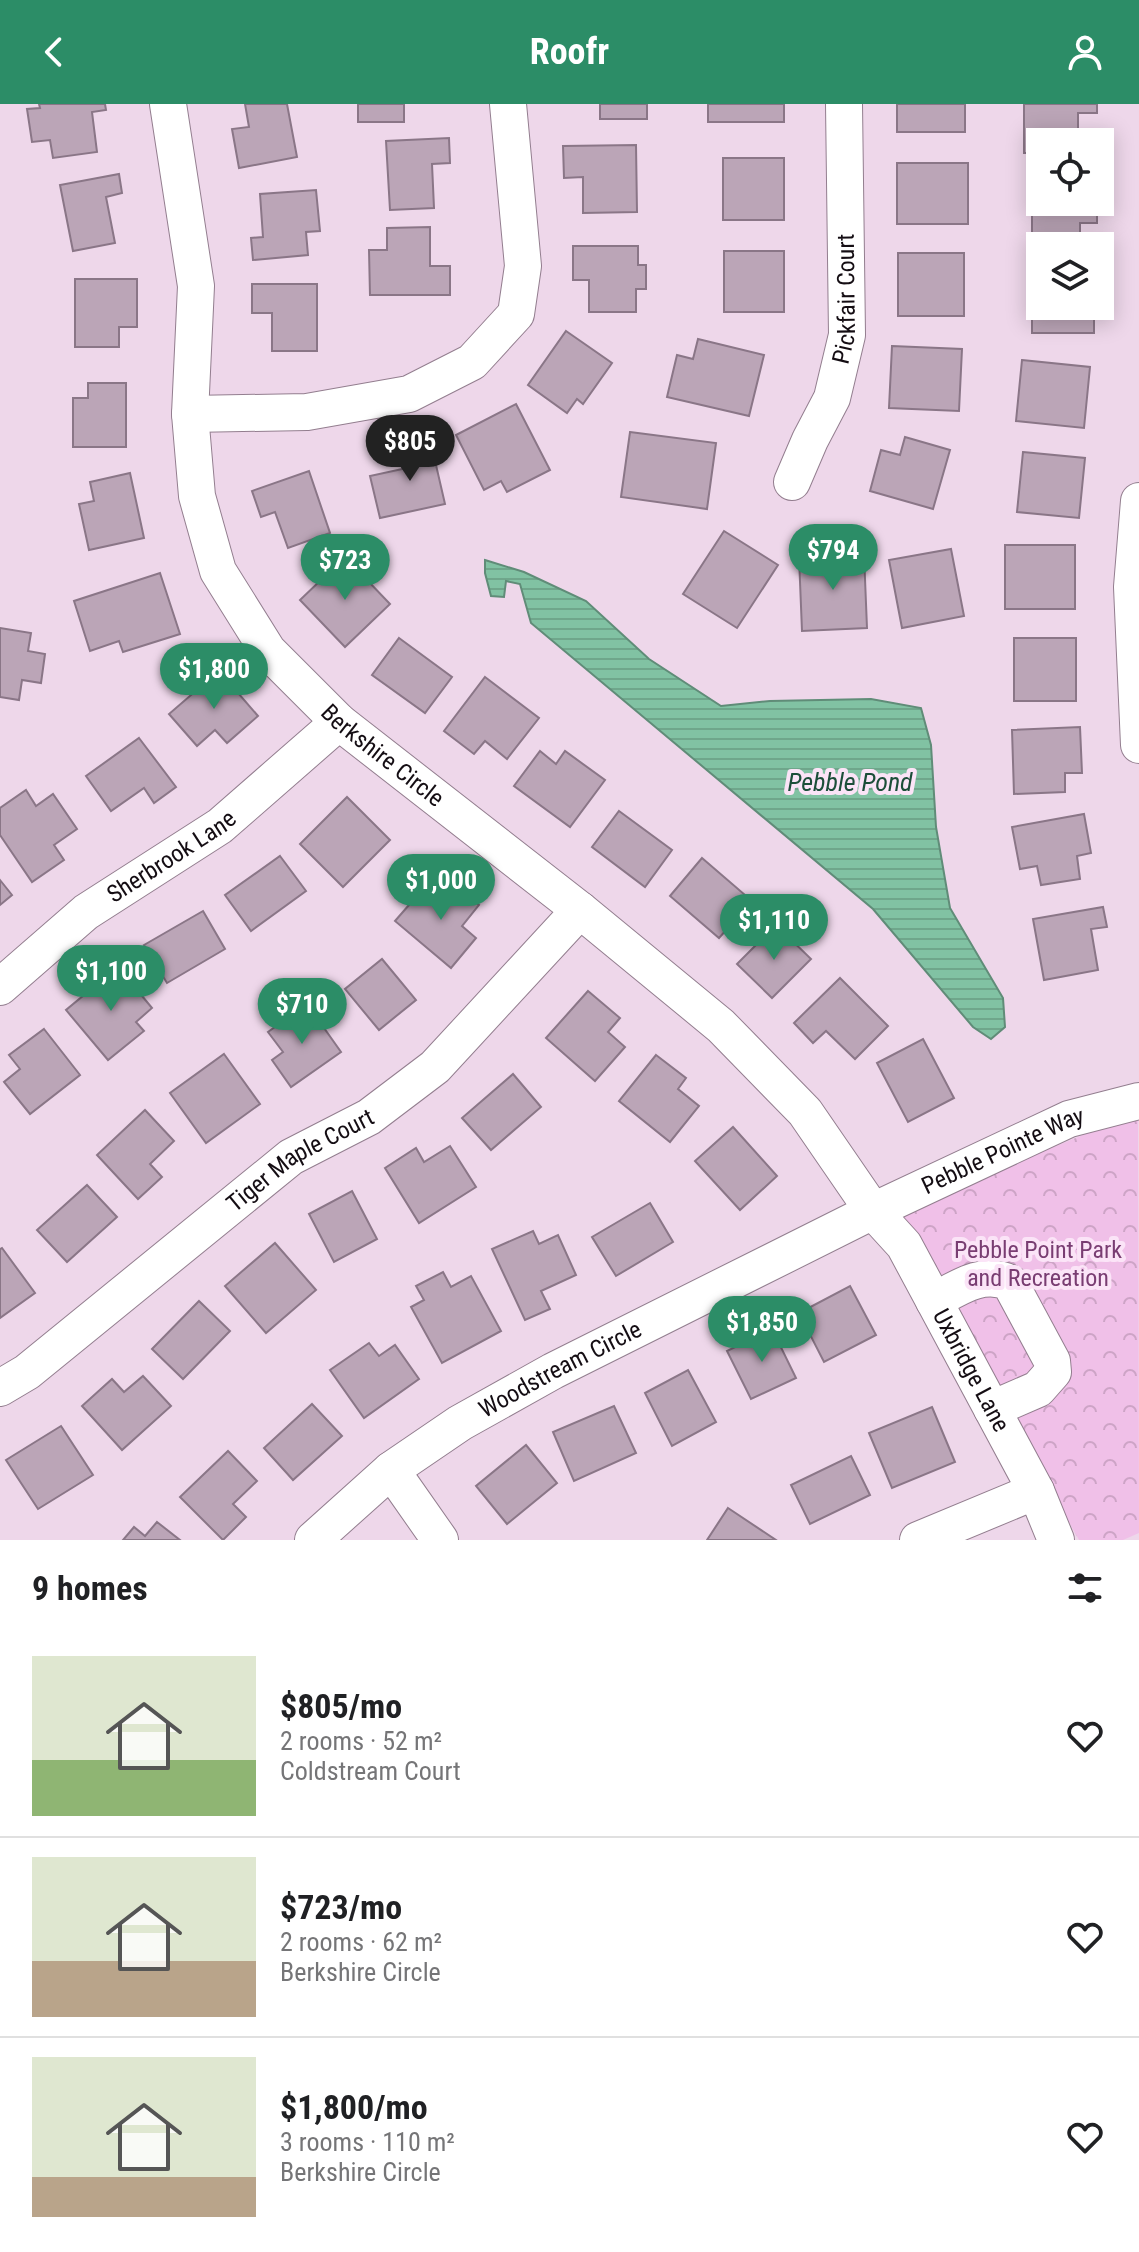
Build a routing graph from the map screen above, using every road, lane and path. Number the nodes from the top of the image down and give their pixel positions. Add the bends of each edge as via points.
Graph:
1 (168, 104) edge
2 (508, 104) edge
3 (844, 104) edge
4 (190, 414) junction
5 (792, 482) dead end
6 (1139, 501) edge
7 (339, 722) junction
8 (1139, 745) edge
9 (580, 910) junction
10 (0, 987) edge
11 (1139, 1101) edge
12 (873, 1211) junction
13 (934, 1301) junction
14 (0, 1388) edge
15 (992, 1409) junction
16 (391, 1470) junction
17 (1036, 1491) junction
18 (313, 1540) edge
19 (440, 1540) edge
20 (918, 1540) edge
21 (1056, 1540) edge

1 - 4 street, Berkshire Circle via 196,286
2 - 4 street via 523,266 518,302 516,314 472,362 409,394 307,412
3 - 5 street, Pickfair Court via 847,335 832,398
4 - 7 street, Berkshire Circle via 197,496 218,571 268,651
6 - 8 street via 1132,587
7 - 9 street, Berkshire Circle
7 - 10 street, Sherbrook Lane via 220,826 86,912
9 - 12 street, Berkshire Circle via 721,1026 805,1112
9 - 14 street, Tiger Maple Court via 435,1067 369,1117 291,1157 27,1372
11 - 12 street, Pebble Pointe Way via 1069,1119
12 - 13 street, Uxbridge Lane via 904,1245
12 - 16 street, Woodstream Circle via 553,1371 460,1423
13 - 15 street, Uxbridge Lane
13 - 15 street via 978,1279 1010,1283 1052,1361 1053,1372 1038,1389
15 - 17 street, Uxbridge Lane
16 - 18 street, Woodstream Circle
16 - 19 street
17 - 20 street
17 - 21 street, Uxbridge Lane

